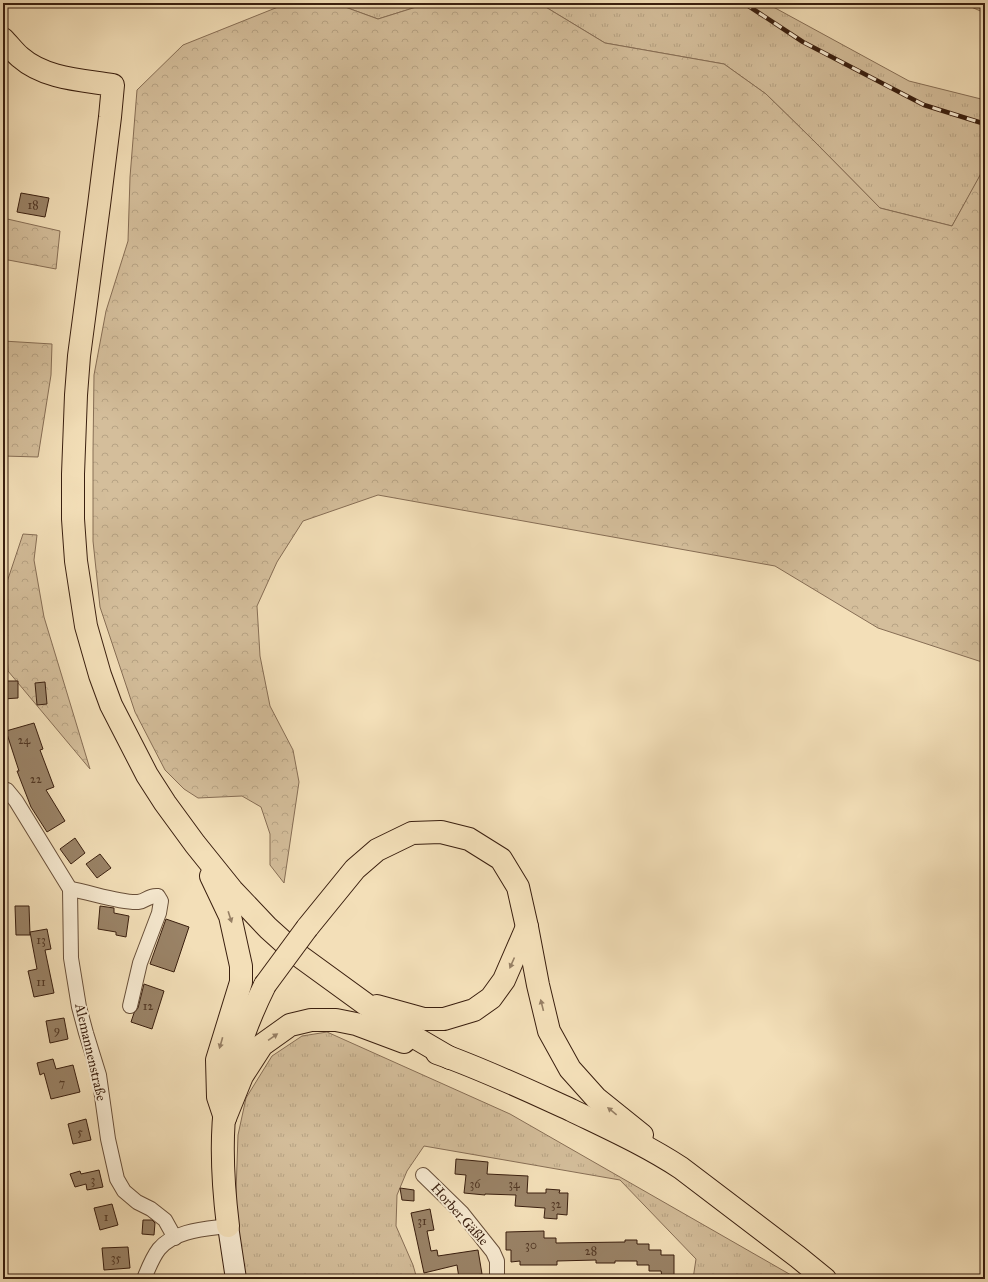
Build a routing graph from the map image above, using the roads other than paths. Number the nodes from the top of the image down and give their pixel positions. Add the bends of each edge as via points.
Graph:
1 (3, 39) edge
2 (3, 789) edge
3 (195, 844) junction
4 (70, 889) junction
5 (527, 927) junction
6 (360, 1002) junction
7 (130, 1006) dead end
8 (450, 1058) junction
9 (225, 1118) junction
10 (662, 1155) junction
11 (422, 1175) dead end
12 (228, 1226) junction
13 (175, 1238) junction
14 (144, 1279) edge
15 (236, 1279) edge
16 (497, 1279) edge
17 (825, 1279) edge

1 - 3 main road via 20,58 38,68 60,76 113,85 77,372 73,474 76,561 86,626 111,705 147,775
2 - 4 street via 16,801
3 - 6 main road via 232,890 268,928 298,955
3 -> 9 main road via 230,916 241,966 241,982 217,1060 218,1097
4 - 7 street via 138,902 158,896 161,901 140,963
4 - 13 street, Alemannenstraße via 71,958 84,1026 99,1074 108,1139 117,1179 124,1191 165,1220
5 -> 6 main road via 504,980 491,998 474,1010 444,1019 424,1019
5 - 9 main road, bridge via 518,887 501,859 469,839 441,832 412,833 377,850 355,869 265,985 250,1017 235,1064
10 -> 5 main road via 658,1148 596,1098 570,1069 549,1032
6 - 8 main road via 397,1028
9 -> 8 main road via 242,1076 262,1045 290,1025 312,1020 336,1020 356,1024
8 - 10 main road via 501,1078
9 - 12 main road via 224,1158
10 - 17 main road
11 - 16 street, Horber Gäßle via 462,1213 493,1252 497,1261
12 - 13 street via 187,1233
12 - 15 main road
13 - 14 street via 159,1249

